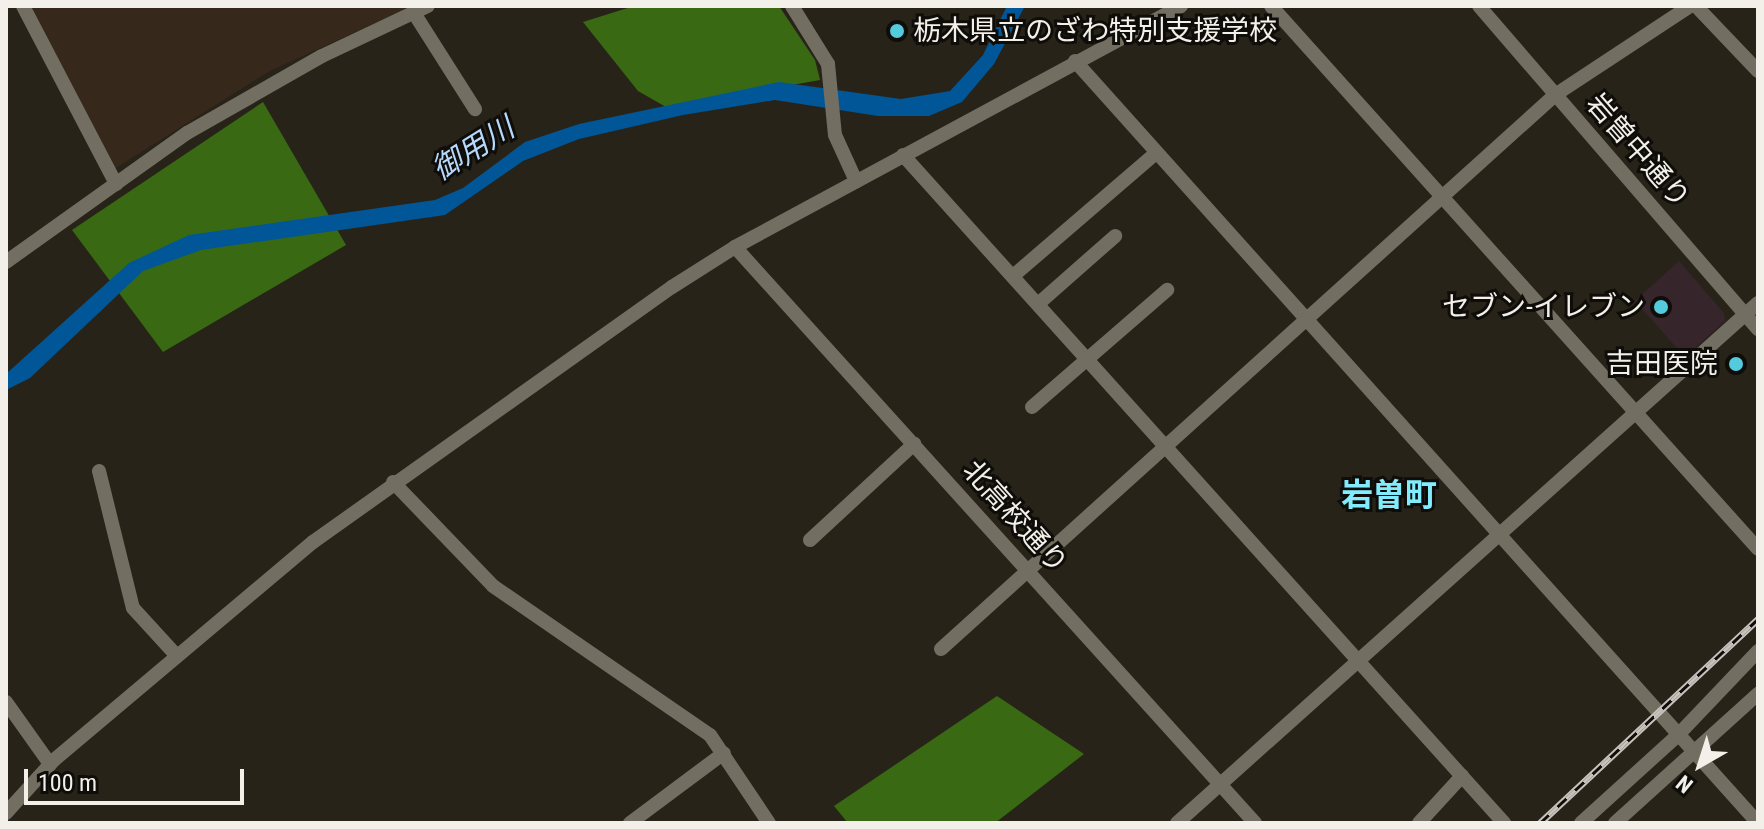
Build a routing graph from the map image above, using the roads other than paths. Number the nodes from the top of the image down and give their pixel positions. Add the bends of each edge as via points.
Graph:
1 (23, 6) edge
2 (428, 6) edge
3 (792, 6) edge
4 (1181, 6) edge
5 (1271, 6) edge
6 (1479, 6) edge
7 (1693, 6) edge
8 (414, 13) junction
9 (1075, 61) junction
10 (1758, 71) edge
11 (1555, 95) junction
12 (475, 109) dead end
13 (1156, 153) junction
14 (903, 155) junction
15 (856, 181) junction
16 (116, 184) junction
17 (1444, 197) junction
18 (1115, 236) dead end
19 (735, 247) junction
20 (6, 262) edge
21 (1013, 276) junction
22 (1167, 290) dead end
23 (1758, 303) edge
24 (1038, 304) junction
25 (1744, 313) junction
26 (1306, 321) junction
27 (1758, 329) edge
28 (1086, 358) junction
29 (1032, 407) dead end
30 (1635, 411) junction
31 (914, 444) junction
32 (1167, 446) junction
33 (99, 471) dead end
34 (393, 482) junction
35 (1498, 536) junction
36 (810, 540) dead end
37 (1758, 549) edge
38 (1029, 570) junction
39 (941, 649) dead end
40 (1758, 651) edge
41 (177, 656) junction
42 (1360, 663) junction
43 (1758, 694) edge
44 (6, 702) edge
45 (1678, 735) junction
46 (724, 753) junction
47 (1693, 753) junction
48 (50, 764) junction
49 (1462, 776) junction
50 (1221, 785) junction
51 (6, 813) edge
52 (630, 823) edge
53 (769, 823) edge
54 (1177, 823) edge
55 (1255, 823) edge
56 (1419, 823) edge
57 (1504, 823) edge
58 (1581, 823) edge
59 (1615, 823) edge
60 (1758, 823) edge

1 - 16 street
2 - 8 street
3 - 15 street via 828,64 835,135
4 - 9 street
5 - 17 street
6 - 11 street, 岩曽中通り
7 - 10 street
7 - 11 street
8 - 12 street
8 - 16 street via 322,56 214,118
9 - 13 street
9 - 14 street
11 - 17 street
11 - 25 street, 岩曽中通り
13 - 21 street
13 - 26 street
14 - 15 street
14 - 21 street
15 - 19 street
16 - 20 street
17 - 26 street
17 - 30 street
18 - 24 street
19 - 31 street, 北高校通り
19 - 34 street
21 - 24 street
22 - 28 street
23 - 25 street
24 - 28 street
25 - 27 street, 岩曽中通り
25 - 30 street
26 - 32 street
26 - 35 street
28 - 29 street
28 - 32 street
30 - 35 street
30 - 37 street
31 - 36 street
31 - 38 street, 北高校通り
32 - 38 street
32 - 42 street
33 - 41 street via 133,608
34 - 41 street
34 - 46 street via 493,586 710,735
35 - 42 street
35 - 45 street
38 - 39 street
38 - 50 street, 北高校通り
40 - 45 street
41 - 48 street
42 - 49 street
42 - 50 street
43 - 47 street
44 - 48 street
45 - 47 street
45 - 58 street
46 - 52 street
46 - 53 street
47 - 59 street
47 - 60 street
48 - 51 street
49 - 56 street
49 - 57 street
50 - 54 street
50 - 55 street, 北高校通り

